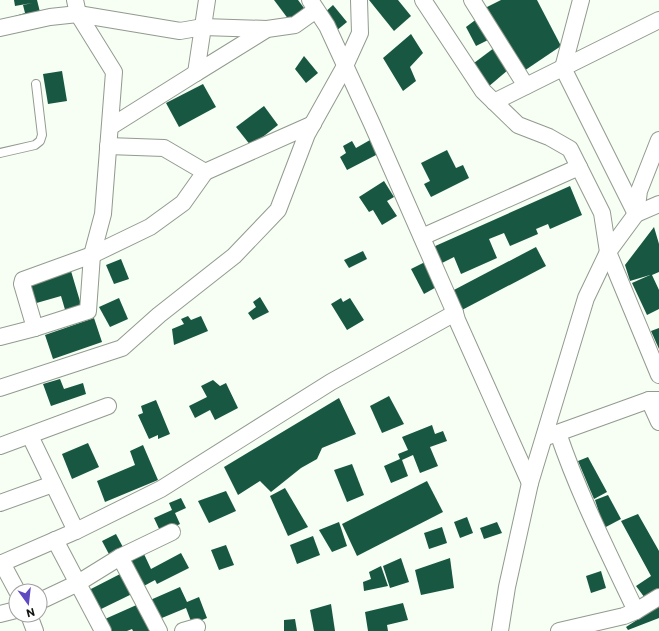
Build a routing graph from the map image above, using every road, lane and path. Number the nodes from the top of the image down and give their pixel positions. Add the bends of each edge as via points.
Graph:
1 (207, 0) edge
2 (359, 0) edge
3 (423, 0) edge
4 (472, 0) edge
5 (581, 0) edge
6 (313, 5) edge
7 (77, 7) edge
8 (659, 20) edge
9 (203, 27) junction
10 (0, 28) edge
11 (267, 29) junction
12 (345, 66) junction
13 (562, 68) junction
14 (196, 73) junction
15 (36, 84) dead end
16 (526, 86) junction
17 (494, 102) junction
18 (313, 124) junction
19 (110, 127) junction
20 (659, 140) edge
21 (108, 146) junction
22 (0, 153) edge
23 (579, 167) junction
24 (205, 172) junction
25 (659, 204) edge
26 (636, 214) junction
27 (422, 237) junction
28 (608, 252) junction
29 (92, 255) junction
30 (455, 313) junction
31 (35, 328) junction
32 (0, 337) edge
33 (659, 375) edge
34 (0, 388) edge
35 (654, 400) edge
36 (108, 406) dead end
37 (659, 422) edge
38 (551, 435) junction
39 (30, 436) junction
40 (0, 446) edge
41 (53, 484) junction
42 (530, 484) junction
43 (0, 503) edge
44 (76, 531) junction
45 (172, 532) dead end
46 (55, 540) junction
47 (120, 557) junction
48 (1, 563) edge
49 (12, 583) edge
50 (78, 583) junction
51 (48, 597) edge
52 (659, 597) edge
53 (636, 611) junction
54 (103, 631) edge
55 (159, 631) edge
56 (500, 631) edge
57 (558, 631) edge

1 - 9 street
2 - 12 street via 360,33
3 - 17 street via 483,91
4 - 16 street
5 - 13 street
6 - 11 street via 294,25
6 - 12 street via 327,26
7 - 9 street via 180,31
7 - 10 street via 50,17
7 - 19 street via 114,72
8 - 13 street
9 - 11 street
9 - 14 street
11 - 14 street
12 - 18 street
12 - 27 street
13 - 16 street
13 - 26 street
14 - 19 street
15 - 22 lane via 42,135 40,141 35,145
16 - 17 street
17 - 23 street via 518,125 550,137 570,149
18 - 24 street
18 - 34 street via 278,210 234,256 159,315 122,348
19 - 21 street
20 - 26 street via 639,191
21 - 24 street via 164,148
21 - 29 street via 103,214
23 - 27 street
23 - 28 street via 602,213
24 - 29 street via 183,203 150,226
25 - 26 street
26 - 28 street
27 - 30 street
28 - 33 street
28 - 38 street via 586,298
29 - 31 street via 88,311
29 - 31 street via 23,280
30 - 42 street
30 - 44 street via 331,382 161,489
31 - 32 street
35 - 37 street
35 - 38 street
36 - 39 street
38 - 42 street
38 - 53 street via 569,466
39 - 40 street
39 - 41 street
41 - 43 street
41 - 44 street
42 - 56 street
44 - 46 street
45 - 47 street
46 - 48 street
46 - 50 street
47 - 50 street
47 - 55 street
48 - 49 street
50 - 51 street
50 - 54 street
52 - 53 street
53 - 57 street

